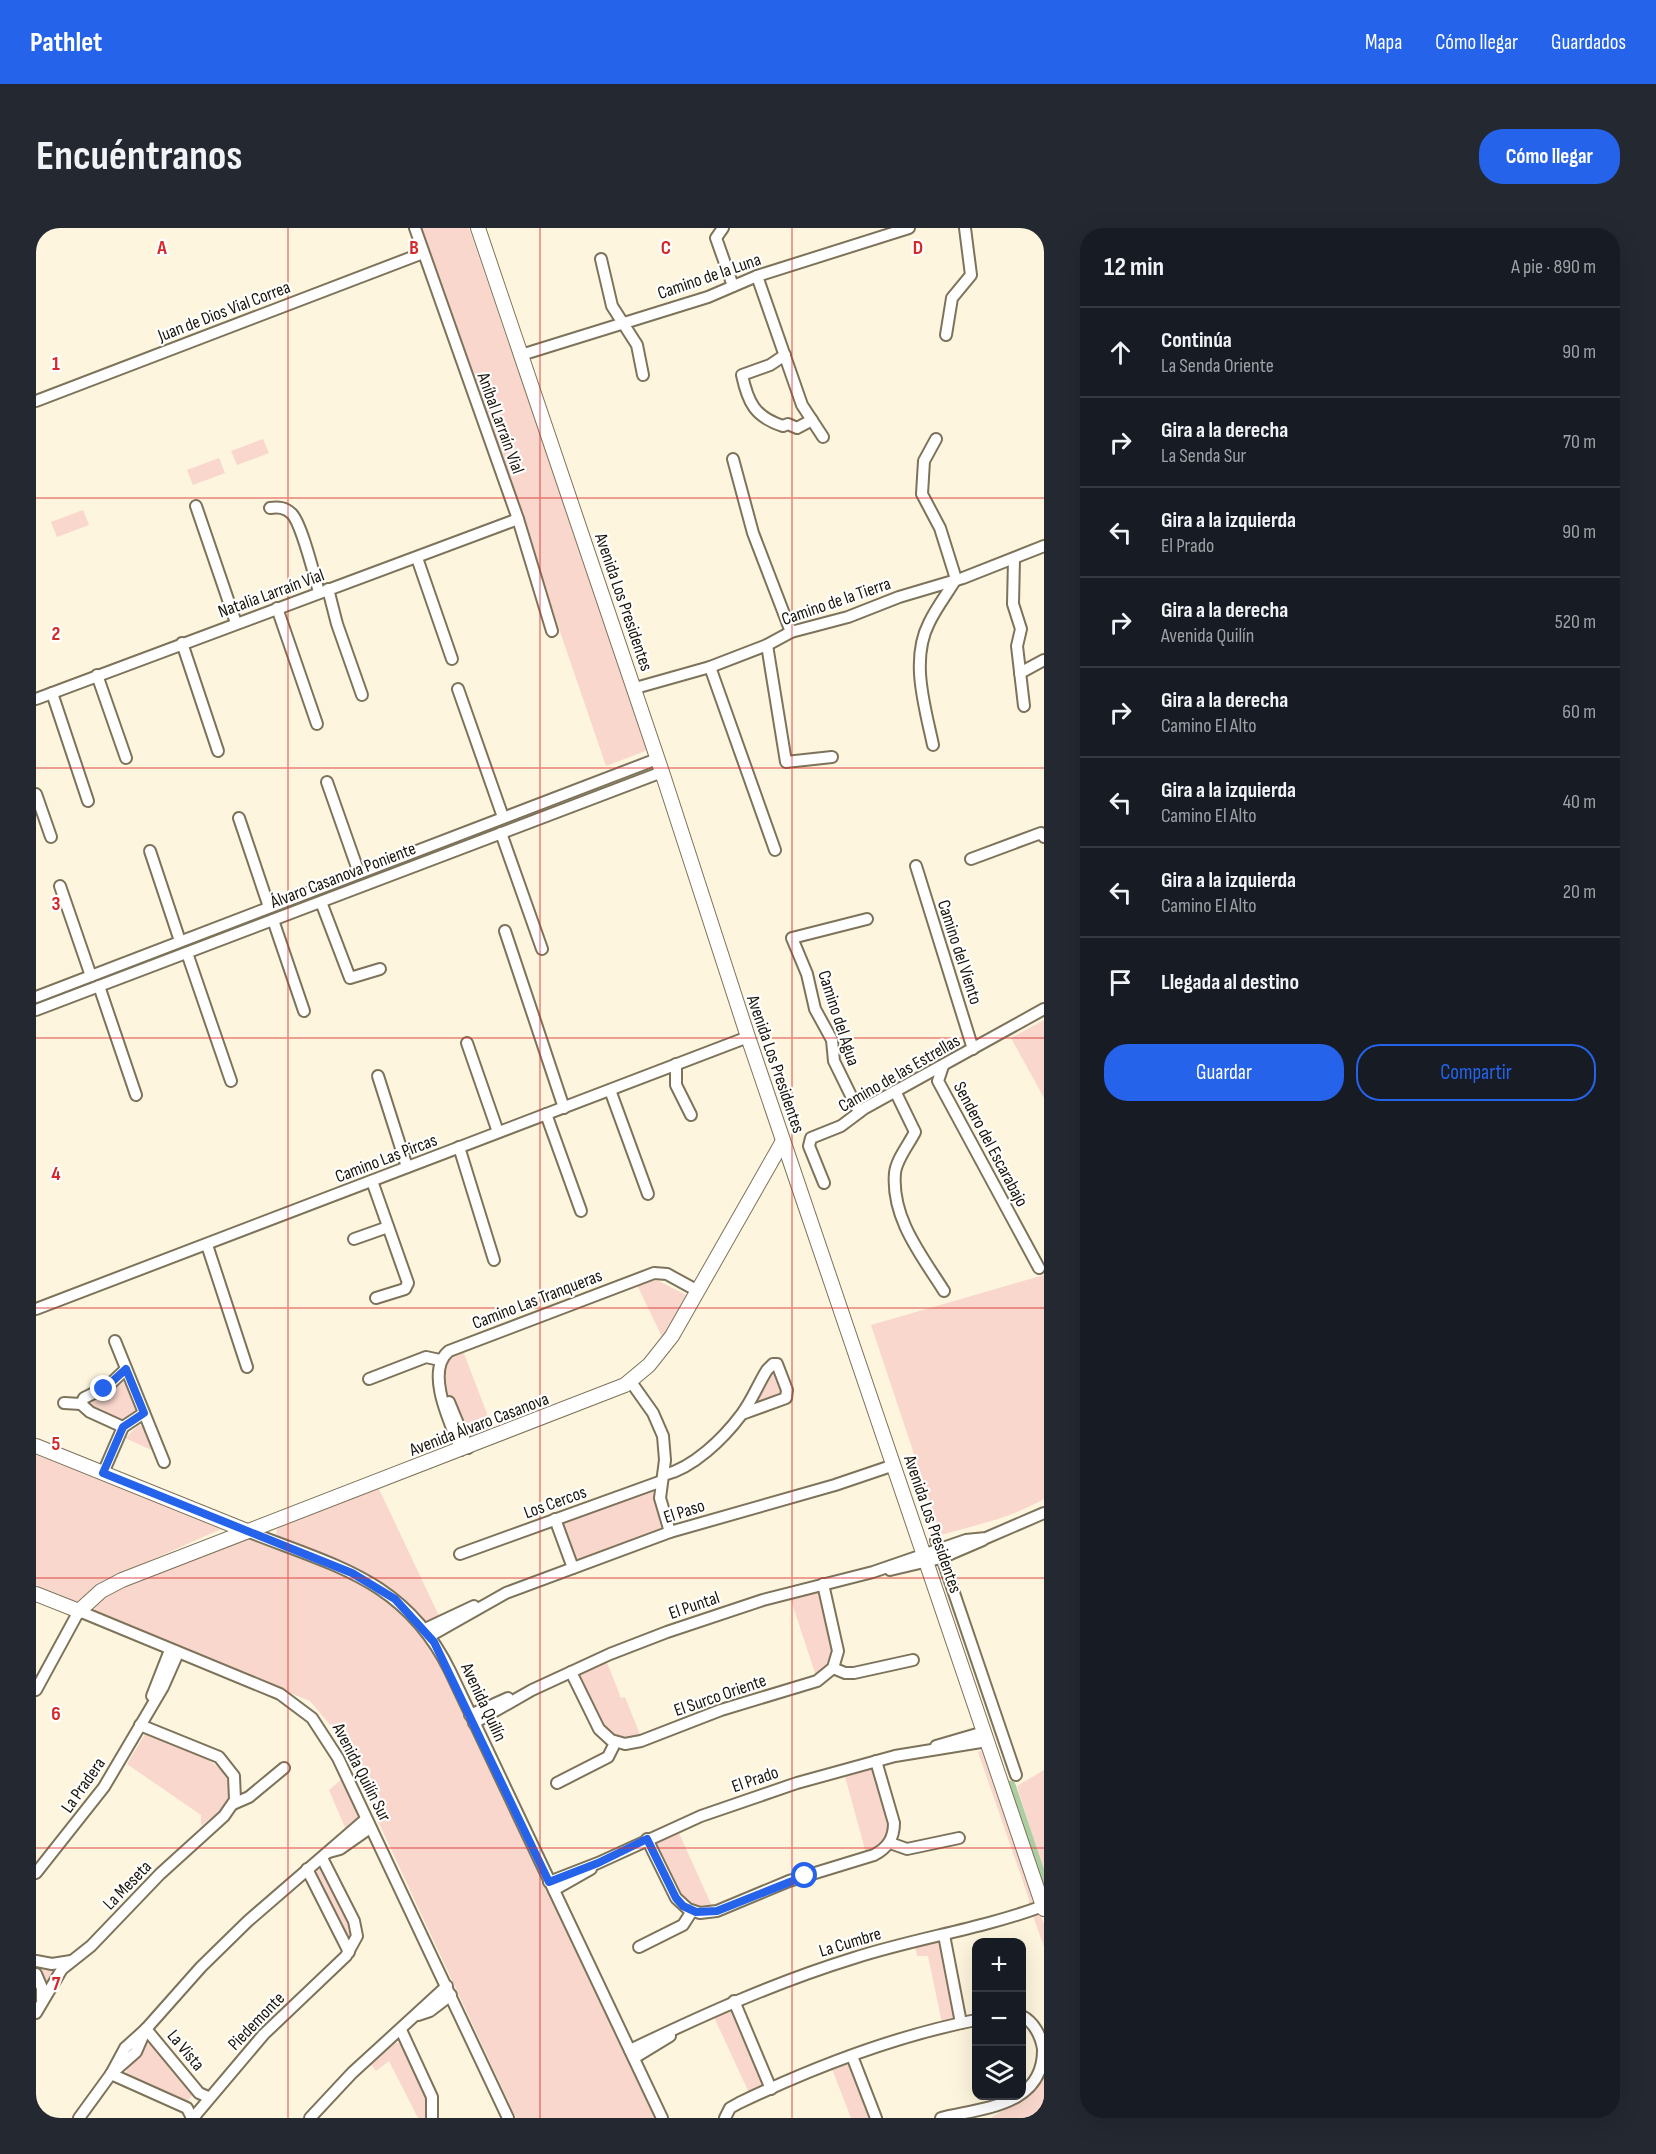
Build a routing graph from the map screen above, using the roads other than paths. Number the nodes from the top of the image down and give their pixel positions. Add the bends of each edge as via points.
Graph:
1 (415, 228) edge
2 (478, 228) edge
3 (723, 228) edge
4 (909, 228) edge
5 (965, 228) edge
6 (423, 253) junction
7 (601, 259) dead end
8 (757, 276) junction
9 (733, 286) junction
10 (622, 322) junction
11 (946, 335) dead end
12 (521, 355) junction
13 (785, 355) junction
14 (643, 375) dead end
15 (36, 401) edge
16 (812, 420) junction
17 (823, 437) dead end
18 (936, 439) dead end
19 (733, 459) dead end
20 (196, 506) dead end
21 (270, 508) dead end
22 (518, 519) junction
23 (1044, 546) edge
24 (417, 558) junction
25 (1014, 559) junction
26 (956, 579) junction
27 (324, 591) junction
28 (277, 608) junction
29 (236, 623) junction
30 (552, 631) dead end
31 (791, 632) junction
32 (183, 644) junction
33 (767, 645) junction
34 (452, 659) dead end
35 (1044, 660) edge
36 (710, 667) junction
37 (1020, 673) junction
38 (98, 675) junction
39 (639, 687) dead end
40 (458, 689) dead end
41 (52, 693) junction
42 (362, 695) dead end
43 (36, 699) edge
44 (1024, 706) dead end
45 (317, 724) dead end
46 (933, 745) dead end
47 (218, 751) dead end
48 (832, 757) dead end
49 (126, 758) dead end
50 (660, 765) junction
51 (327, 782) dead end
52 (36, 794) edge
53 (88, 801) dead end
54 (530, 807) junction
55 (503, 817) junction
56 (239, 818) dead end
57 (535, 820) junction
58 (501, 833) junction
59 (51, 837) dead end
60 (1044, 837) edge
61 (774, 850) dead end
62 (150, 851) dead end
63 (971, 859) dead end
64 (916, 866) dead end
65 (359, 873) junction
66 (60, 886) dead end
67 (321, 902) junction
68 (269, 907) junction
69 (867, 919) dead end
70 (273, 920) junction
71 (227, 923) junction
72 (505, 931) dead end
73 (232, 936) junction
74 (180, 941) junction
75 (542, 949) dead end
76 (187, 953) junction
77 (380, 969) dead end
78 (91, 976) junction
79 (99, 986) junction
80 (36, 997) edge
81 (1044, 1009) edge
82 (36, 1010) edge
83 (304, 1011) dead end
84 (748, 1037) junction
85 (467, 1043) dead end
86 (974, 1048) junction
87 (676, 1064) junction
88 (943, 1066) junction
89 (378, 1076) dead end
90 (231, 1081) dead end
91 (610, 1090) junction
92 (896, 1091) junction
93 (136, 1095) dead end
94 (564, 1108) junction
95 (859, 1112) junction
96 (546, 1114) junction
97 (691, 1115) dead end
98 (498, 1132) junction
99 (783, 1141) junction
100 (459, 1147) junction
101 (408, 1167) junction
102 (372, 1181) junction
103 (824, 1183) dead end
104 (648, 1194) dead end
105 (581, 1211) dead end
106 (388, 1227) junction
107 (354, 1239) dead end
108 (207, 1245) junction
109 (494, 1260) dead end
110 (1039, 1268) dead end
111 (944, 1291) dead end
112 (696, 1294) junction
113 (376, 1299) dead end
114 (37, 1305) edge
115 (115, 1341) dead end
116 (440, 1360) junction
117 (247, 1367) dead end
118 (126, 1369) junction
119 (369, 1379) dead end
120 (631, 1382) junction
121 (64, 1403) dead end
122 (81, 1404) junction
123 (144, 1413) junction
124 (742, 1414) junction
125 (123, 1427) junction
126 (36, 1446) edge
127 (464, 1449) junction
128 (164, 1462) dead end
129 (894, 1465) junction
130 (103, 1473) junction
131 (663, 1478) junction
132 (1044, 1513) edge
133 (555, 1519) junction
134 (247, 1531) junction
135 (670, 1532) junction
136 (938, 1549) junction
137 (460, 1554) dead end
138 (925, 1558) junction
139 (573, 1568) junction
140 (823, 1584) junction
141 (36, 1594) edge
142 (79, 1611) junction
143 (427, 1633) junction
144 (174, 1652) junction
145 (913, 1660) dead end
146 (36, 1663) edge
147 (833, 1668) junction
148 (571, 1672) junction
149 (42, 1674) edge
150 (36, 1690) edge
151 (472, 1719) junction
152 (140, 1725) junction
153 (986, 1736) junction
154 (615, 1743) junction
155 (876, 1761) junction
156 (284, 1768) dead end
157 (1016, 1775) dead end
158 (558, 1783) dead end
159 (237, 1788) junction
160 (255, 1792) junction
161 (233, 1804) junction
162 (368, 1823) junction
163 (959, 1838) dead end
164 (647, 1839) junction
165 (890, 1843) junction
166 (325, 1855) junction
167 (307, 1869) junction
168 (36, 1873) edge
169 (552, 1886) junction
170 (1043, 1908) edge
171 (692, 1911) junction
172 (944, 1935) junction
173 (639, 1947) dead end
174 (349, 1952) junction
175 (36, 1961) edge
176 (71, 1961) junction
177 (36, 1974) edge
178 (449, 1991) junction
179 (734, 2001) junction
180 (42, 2002) junction
181 (36, 2013) edge
182 (1026, 2020) edge
183 (972, 2021) edge
184 (961, 2023) junction
185 (146, 2029) junction
186 (401, 2030) junction
187 (632, 2054) junction
188 (852, 2056) junction
189 (111, 2074) junction
190 (771, 2089) junction
191 (204, 2095) junction
192 (191, 2115) edge
193 (79, 2118) edge
194 (310, 2118) edge
195 (432, 2118) edge
196 (508, 2118) edge
197 (662, 2118) edge
198 (725, 2118) edge
199 (876, 2118) edge
200 (941, 2118) edge

1 - 6 street, Aníbal Larraín Vial
2 - 12 street, Avenida Los Presidentes
3 - 9 street via 716,238
4 - 8 street, Camino de la Luna
5 - 11 street via 971,275 952,298
6 - 15 street, Juan de Dios Vial Correa
6 - 22 street, Aníbal Larraín Vial
7 - 10 street via 612,306
8 - 9 street, Camino de la Luna
8 - 13 street
9 - 10 street, Camino de la Luna
10 - 12 street, Camino de la Luna
10 - 14 street via 637,345
12 - 50 street, Avenida Los Presidentes
13 - 16 street via 802,405
13 - 16 street via 742,375 747,398 765,420 797,428
16 - 17 street
18 - 26 street via 924,461 922,494 940,528
19 - 31 street via 753,533
20 - 29 street
21 - 27 street via 279,507 296,519
22 - 24 street, Natalia Larraín Vial
22 - 30 street, Aníbal Larraín Vial
23 - 25 street, Camino de la Tierra
24 - 27 street, Natalia Larraín Vial
24 - 34 street
25 - 26 street, Camino de la Tierra
25 - 37 street via 1013,604 1021,629 1017,646
26 - 31 street, Camino de la Tierra via 848,617
26 - 46 street via 928,623 921,650 921,684
27 - 28 street, Natalia Larraín Vial
27 - 42 street
28 - 29 street, Natalia Larraín Vial
28 - 45 street
29 - 32 street, Natalia Larraín Vial
31 - 33 street, Camino de la Tierra
32 - 38 street, Natalia Larraín Vial
32 - 47 street
33 - 36 street, Camino de la Tierra
33 - 48 street via 786,762
35 - 37 street
36 - 39 street, Camino de la Tierra
36 - 61 street
37 - 44 street
38 - 41 street, Natalia Larraín Vial
38 - 49 street
40 - 55 street
41 - 43 street, Natalia Larraín Vial
41 - 53 street
50 - 54 street, Álvaro Casanova Poniente
50 - 57 street, Álvaro Casanova Poniente
50 - 84 street, Avenida Los Presidentes
51 - 65 street
52 - 59 street
54 - 55 street, Álvaro Casanova Poniente
54 - 57 street
55 - 65 street, Álvaro Casanova Poniente
56 - 68 street
57 - 58 street, Álvaro Casanova Poniente
58 - 67 street, Álvaro Casanova Poniente
58 - 75 street
60 - 63 street via 1041,833
62 - 74 street
64 - 86 street, Camino del Viento
65 - 68 street, Álvaro Casanova Poniente
66 - 78 street
67 - 70 street, Álvaro Casanova Poniente
67 - 77 street via 350,978
68 - 71 street, Álvaro Casanova Poniente
69 - 95 street, Camino del Agua via 792,938 815,1009 832,1040 834,1061
70 - 73 street, Álvaro Casanova Poniente
70 - 83 street
71 - 73 street
71 - 74 street, Álvaro Casanova Poniente
72 - 94 street
73 - 76 street, Álvaro Casanova Poniente
74 - 78 street, Álvaro Casanova Poniente
76 - 79 street, Álvaro Casanova Poniente
76 - 90 street
78 - 80 street, Álvaro Casanova Poniente
79 - 82 street, Álvaro Casanova Poniente
79 - 93 street
81 - 86 street, Camino de las Estrellas
84 - 87 street, Camino Las Pircas
84 - 99 street, Avenida Los Presidentes
85 - 98 street
86 - 88 street, Camino de las Estrellas
87 - 91 street, Camino Las Pircas
87 - 97 street via 676,1085
88 - 92 street, Camino de las Estrellas
88 - 110 street, Sendero del Escarabajo via 938,1081
89 - 101 street
91 - 94 street, Camino Las Pircas
91 - 104 street
92 - 95 street, Camino de las Estrellas
92 - 111 street via 915,1132 895,1172 897,1203 909,1236
94 - 96 street, Camino Las Pircas
95 - 103 street, Camino de las Estrellas via 841,1126 810,1139 809,1146
96 - 98 street, Camino Las Pircas
96 - 105 street
98 - 100 street, Camino Las Pircas
99 - 112 street, Avenida Álvaro Casanova
99 - 129 street, Avenida Los Presidentes
100 - 101 street, Camino Las Pircas
100 - 109 street
101 - 102 street, Camino Las Pircas
102 - 106 street
102 - 108 street, Camino Las Pircas
106 - 107 street
106 - 113 street via 408,1283 405,1289
108 - 114 street, Camino Las Pircas
108 - 117 street
112 - 116 street, Camino Las Tranqueras via 667,1274 650,1274 453,1349
112 - 120 street, Avenida Álvaro Casanova via 661,1351
115 - 118 street
116 - 119 street, Camino Las Tranqueras via 426,1357
116 - 127 street via 437,1373
118 - 122 street
118 - 123 street
120 - 127 street, Avenida Álvaro Casanova
120 - 131 street via 661,1429 666,1452
121 - 122 street
122 - 125 street
123 - 125 street
123 - 128 street
124 - 124 street, Los Cercos via 786,1398 787,1390 777,1364 767,1370
124 - 131 street, Los Cercos via 696,1458
125 - 130 street
126 - 130 street, Avenida Quilín
127 - 134 street, Avenida Álvaro Casanova
129 - 135 street, El Paso
129 - 138 street, Avenida Los Presidentes
130 - 134 street, Avenida Quilín
131 - 133 street, Los Cercos
131 - 135 street via 661,1505
132 - 136 street, El Puntal via 986,1538
133 - 137 street, Los Cercos
133 - 139 street
134 - 142 street, Avenida Álvaro Casanova via 115,1583
134 - 143 street, Avenida Quilín via 365,1579 395,1599
135 - 139 street, El Paso
136 - 138 street, El Puntal
136 - 157 street, Avenida Los Presidentes
138 - 140 street, El Puntal
138 - 153 street, Avenida Los Presidentes
139 - 143 street, El Paso via 489,1602
140 - 147 street via 838,1646
140 - 148 street, El Puntal via 693,1623
141 - 142 street, Avenida Quilín Sur
142 - 144 street, Avenida Quilín Sur
142 - 149 street
143 - 151 street, Avenida Quilín
144 - 152 street, La Pradera
144 - 162 street, Avenida Quilín Sur via 272,1690 300,1708 318,1725 331,1746
145 - 147 street via 854,1673
146 - 149 street
147 - 154 street, El Surco Oriente via 817,1681 712,1713 641,1741
148 - 151 street, El Puntal
148 - 154 street via 599,1729
149 - 150 street
151 - 169 street, Avenida Quilín
152 - 159 street via 219,1757 230,1768
152 - 168 street, La Pradera via 104,1787
153 - 155 street, El Prado via 952,1740
153 - 170 street, Avenida Los Presidentes
154 - 158 street via 608,1757
155 - 164 street, El Prado via 756,1796
155 - 165 street via 894,1823
156 - 160 street, La Meseta
159 - 160 street
159 - 161 street
160 - 161 street, La Meseta
161 - 176 street, La Meseta via 96,1941
162 - 166 street via 337,1842
162 - 178 street, Avenida Quilín Sur
163 - 165 street via 907,1849
164 - 169 street, El Prado
164 - 171 street via 676,1898
165 - 171 street via 874,1855 789,1881 721,1909
166 - 167 street
166 - 174 street via 357,1929
167 - 174 street
167 - 185 street via 231,1937
169 - 187 street, Avenida Quilín
170 - 172 street, La Cumbre
171 - 173 street via 683,1925
172 - 179 street, La Cumbre via 854,1958
172 - 184 street
174 - 191 street, Piedemonte
175 - 176 street
176 - 180 street, La Meseta via 54,1979
177 - 180 street
178 - 186 street via 430,2011 418,2015
178 - 196 street, Avenida Quilín Sur
179 - 187 street, La Cumbre via 675,2031 660,2044
179 - 190 street
180 - 181 street, La Meseta
182 - 200 street via 1035,2028 1044,2053 1041,2071 1029,2092 1015,2101
183 - 184 street
184 - 188 street
185 - 189 street via 135,2052
185 - 191 street, La Vista
186 - 194 street via 352,2073
186 - 195 street via 432,2097
187 - 197 street, Avenida Quilín
188 - 190 street
188 - 199 street
189 - 192 street
189 - 193 street
190 - 198 street via 735,2105
191 - 192 street, Piedemonte

